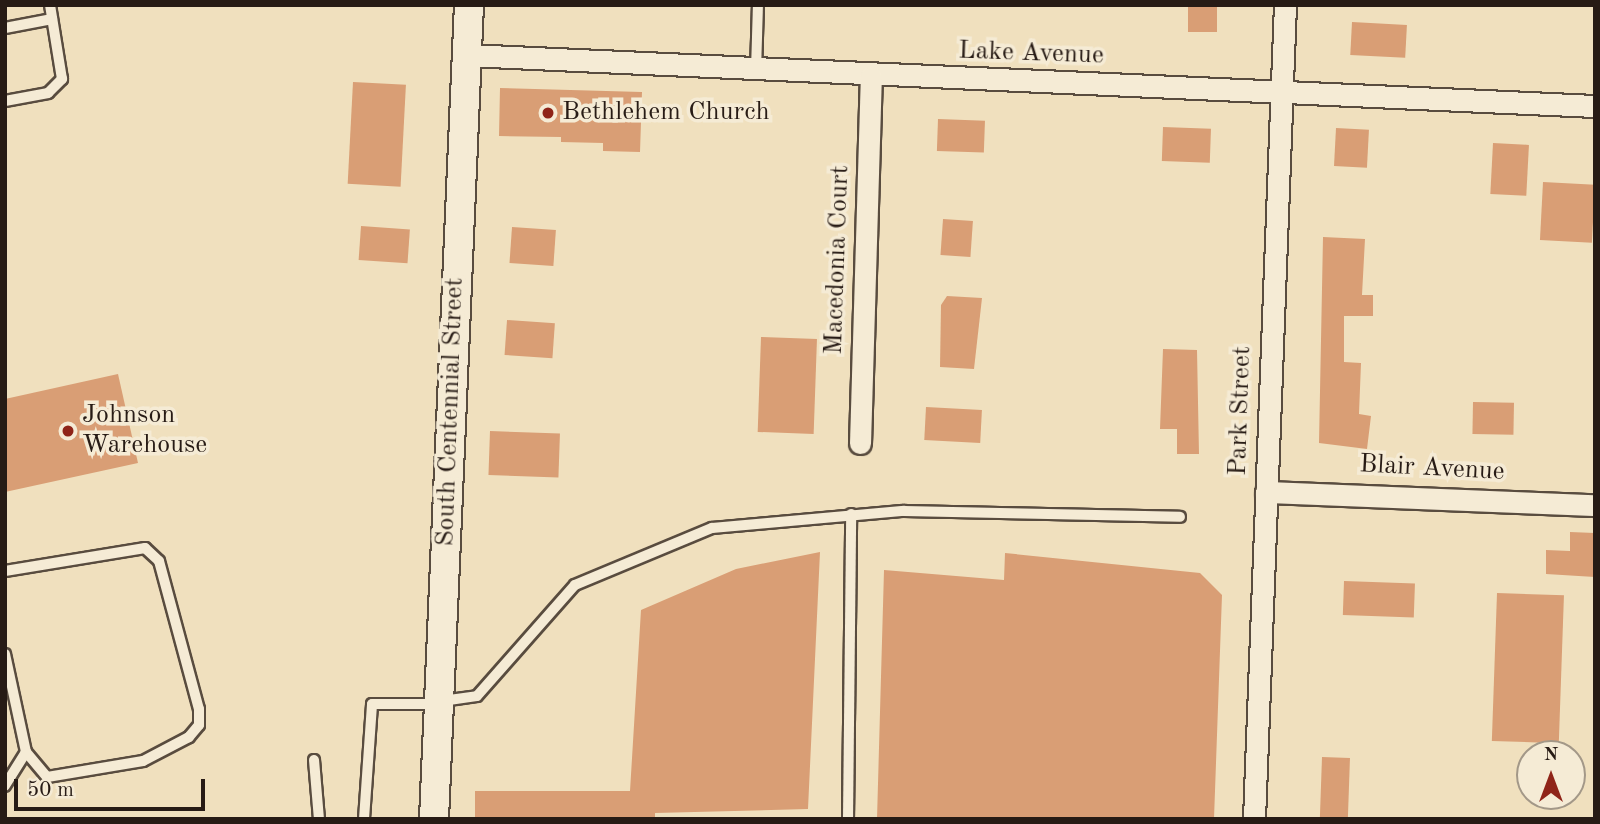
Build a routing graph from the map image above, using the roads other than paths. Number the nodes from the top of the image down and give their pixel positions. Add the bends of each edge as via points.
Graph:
1 (50, 5) edge
2 (469, 5) edge
3 (758, 5) edge
4 (1285, 5) edge
5 (52, 19) junction
6 (5, 28) edge
7 (467, 55) junction
8 (756, 71) junction
9 (872, 77) junction
10 (1281, 93) junction
11 (5, 101) edge
12 (1595, 106) edge
13 (860, 443) dead end
14 (1266, 492) junction
15 (1595, 505) edge
16 (851, 514) junction
17 (1180, 517) dead end
18 (5, 571) edge
19 (5, 654) edge
20 (439, 703) junction
21 (26, 752) junction
22 (314, 760) dead end
23 (5, 786) edge
24 (318, 819) edge
25 (364, 819) edge
26 (433, 819) edge
27 (848, 819) edge
28 (1254, 819) edge

1 - 5 lane
2 - 7 street, South Centennial Street
3 - 8 lane
4 - 10 street, Park Street
5 - 6 lane
5 - 11 lane via 62,79 48,93
7 - 8 street, Lake Avenue
7 - 20 street, South Centennial Street
8 - 9 street, Lake Avenue
9 - 10 street, Lake Avenue
9 - 13 street, Macedonia Court
10 - 12 street, Lake Avenue
10 - 14 street, Park Street
14 - 15 street, Blair Avenue
14 - 28 street, Park Street
16 - 17 lane
16 - 20 lane via 712,528 575,585 477,696
16 - 27 lane
18 - 21 lane via 145,548 159,561 199,709 199,725 189,737 143,761 47,777
19 - 21 lane
20 - 25 lane via 372,704
20 - 26 street, South Centennial Street
21 - 23 lane
22 - 24 lane

